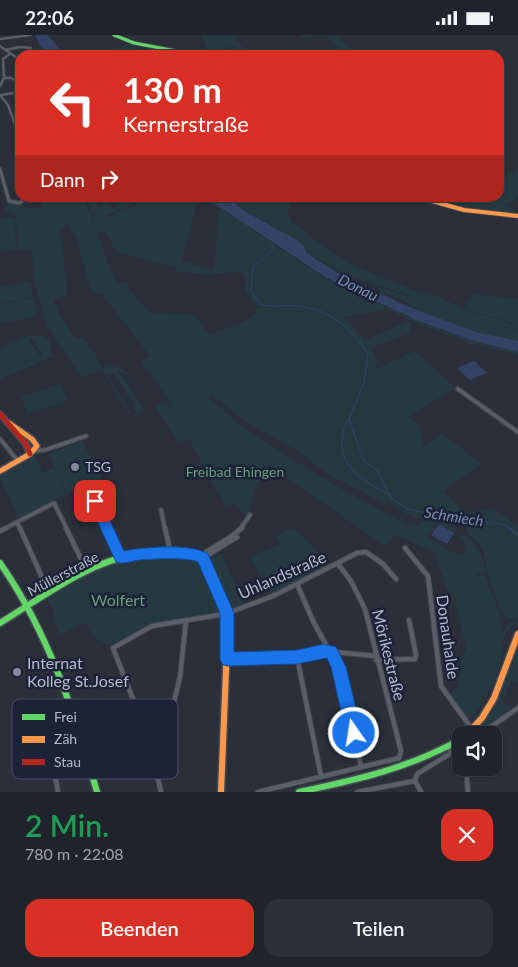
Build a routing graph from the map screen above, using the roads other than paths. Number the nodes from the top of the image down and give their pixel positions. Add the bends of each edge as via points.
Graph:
1 (31, 35) edge
2 (114, 35) edge
3 (0, 39) edge
4 (0, 46) edge
5 (32, 48) dead end
6 (181, 50) edge
7 (6, 51) junction
8 (10, 55) junction
9 (15, 58) edge
10 (4, 77) junction
11 (15, 80) edge
12 (0, 86) edge
13 (15, 93) edge
14 (0, 95) edge
15 (15, 124) edge
16 (0, 169) edge
17 (4, 185) junction
18 (0, 186) edge
19 (21, 202) edge
20 (436, 202) edge
21 (518, 216) edge
22 (458, 389) dead end
23 (0, 414) edge
24 (518, 432) edge
25 (86, 436) dead end
26 (0, 439) edge
27 (32, 452) junction
28 (19, 461) junction
29 (0, 471) edge
30 (95, 501) dead end
31 (161, 510) dead end
32 (250, 515) dead end
33 (17, 522) junction
34 (0, 531) edge
35 (405, 548) dead end
36 (172, 554) junction
37 (202, 557) junction
38 (121, 558) junction
39 (0, 563) edge
40 (338, 564) junction
41 (87, 571) junction
42 (396, 579) dead end
43 (297, 584) junction
44 (49, 594) junction
45 (28, 606) junction
46 (227, 613) junction
47 (409, 620) dead end
48 (186, 621) junction
49 (0, 623) edge
50 (518, 634) edge
51 (331, 652) junction
52 (297, 657) junction
53 (376, 658) junction
54 (227, 659) junction
55 (66, 699) edge
56 (133, 699) edge
57 (175, 699) edge
58 (518, 708) edge
59 (470, 726) edge
60 (474, 726) edge
61 (492, 726) edge
62 (450, 750) joint
63 (362, 766) junction
64 (321, 776) junction
65 (467, 776) edge
66 (56, 779) edge
67 (93, 779) edge
68 (158, 779) edge
69 (415, 781) junction
70 (373, 790) edge
71 (58, 792) edge
72 (97, 792) edge
73 (161, 792) edge
74 (221, 792) edge
75 (258, 792) edge
76 (299, 792) edge
77 (357, 792) edge
78 (421, 792) edge
79 (468, 792) edge

1 - 3 street
2 - 6 street via 132,42
4 - 7 street
5 - 7 street
7 - 8 street
8 - 9 street
8 - 10 street via 4,58
10 - 11 street
10 - 12 street
13 - 14 street
14 - 15 street via 8,105
16 - 17 street
17 - 18 street
17 - 19 street via 9,201
20 - 21 street via 464,210
22 - 24 street
23 - 27 street via 34,442 37,446
25 - 27 street
26 - 28 street
27 - 28 street
28 - 29 street
30 - 38 street
31 - 36 street
32 - 37 street via 235,536
33 - 34 street
33 - 41 street via 54,503
33 - 44 street
35 - 59 street, Donauhalde via 428,576 441,686
36 - 37 street, Müllerstraße
36 - 38 street, Müllerstraße via 138,554
37 - 46 street
38 - 41 street, Müllerstraße
39 - 45 street
40 - 42 street, Uhlandstraße via 357,553 366,552
40 - 43 street, Uhlandstraße
40 - 53 street, Mörikestraße via 365,609
41 - 44 street, Müllerstraße
43 - 46 street, Uhlandstraße
43 - 51 street
44 - 45 street, Müllerstraße
45 - 49 street, Müllerstraße
45 - 55 street
46 - 48 street, Uhlandstraße
46 - 54 street
47 - 53 street via 415,659
48 - 56 street, Uhlandstraße via 152,625 113,649
48 - 57 street
50 - 60 street via 513,640 492,704
51 - 52 street
51 - 53 street
51 - 63 street via 338,667
52 - 54 street
52 - 64 street
53 - 63 street, Mörikestraße via 401,751 399,758
54 - 74 street
58 - 61 street
62 - 69 street via 417,774
62 - 76 street via 404,768
63 - 64 street
64 - 75 street
65 - 79 street
66 - 71 street
67 - 72 street
68 - 73 street
69 - 70 street
69 - 78 street
70 - 77 street

